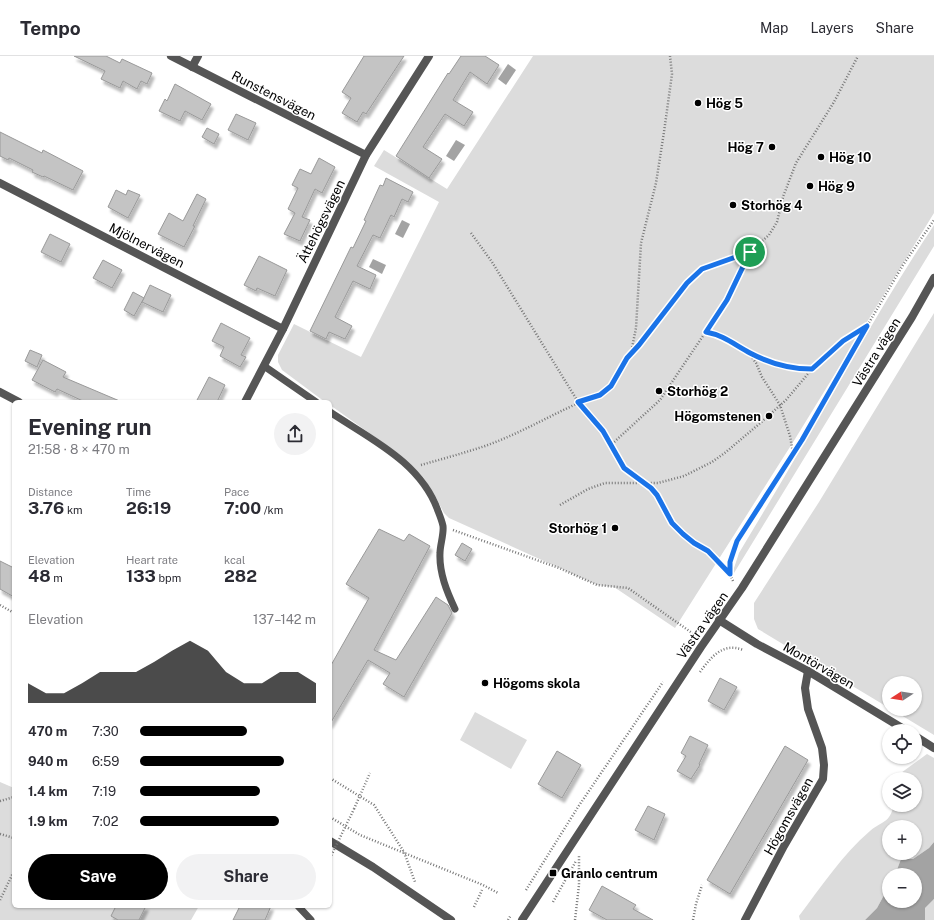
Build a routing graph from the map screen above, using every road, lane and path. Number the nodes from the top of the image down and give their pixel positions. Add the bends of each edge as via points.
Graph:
1 (171, 56) edge
2 (198, 56) edge
3 (430, 56) edge
4 (670, 56) edge
5 (858, 56) edge
6 (192, 67) junction
7 (366, 155) junction
8 (0, 183) edge
9 (934, 220) edge
10 (471, 233) dead end
11 (750, 252) junction
12 (934, 278) edge
13 (867, 326) junction
14 (283, 329) junction
15 (706, 332) junction
16 (749, 352) junction
17 (631, 354) junction
18 (264, 366) junction
19 (812, 369) junction
20 (0, 392) edge
21 (15, 400) edge
22 (246, 400) edge
23 (313, 400) edge
24 (578, 402) junction
25 (780, 405) junction
26 (332, 413) edge
27 (612, 444) junction
28 (794, 454) junction
29 (410, 468) junction
30 (643, 483) junction
31 (560, 505) dead end
32 (443, 526) junction
33 (730, 574) junction
34 (733, 582) dead end
35 (0, 605) edge
36 (455, 609) dead end
37 (12, 612) edge
38 (719, 620) junction
39 (691, 641) dead end
40 (757, 644) junction
41 (808, 671) junction
42 (697, 677) dead end
43 (666, 678) dead end
44 (895, 724) edge
45 (922, 740) edge
46 (934, 748) edge
47 (370, 773) dead end
48 (332, 779) edge
49 (360, 796) junction
50 (12, 798) edge
51 (0, 801) edge
52 (332, 818) edge
53 (0, 834) edge
54 (12, 837) edge
55 (332, 842) edge
56 (583, 849) dead end
57 (404, 852) junction
58 (332, 854) edge
59 (579, 855) junction
60 (12, 875) edge
61 (702, 885) dead end
62 (482, 890) dead end
63 (498, 893) dead end
64 (524, 893) dead end
65 (414, 894) junction
66 (0, 900) edge
67 (553, 902) dead end
68 (474, 906) dead end
69 (300, 908) edge
70 (512, 913) dead end
71 (311, 920) edge
72 (451, 920) edge
73 (508, 920) edge
74 (522, 920) edge
75 (575, 920) edge
76 (693, 920) edge
77 (745, 920) edge

1 - 6 street, Runstensvägen
2 - 6 street
3 - 7 street, Ättehögsvägen
4 - 17 path via 672,74 665,125 656,183 641,243 636,328
5 - 11 path via 834,102 796,163 783,196 777,222 769,235
6 - 7 street, Runstensvägen
7 - 14 street, Ättehögsvägen
8 - 14 street, Mjölnervägen
9 - 13 path via 903,265
10 - 24 path via 492,262
11 - 15 path via 727,300
11 - 17 path via 702,269 687,283
12 - 38 street, Västra vägen via 747,581
13 - 19 path via 843,341
13 - 28 path
14 - 18 street, Ättehögsvägen
15 - 16 path via 724,338
15 - 27 path via 660,400
16 - 19 path via 789,368
16 - 25 path
17 - 24 path via 608,389 595,397
18 - 22 street, Ättehögsvägen
18 - 23 lane
19 - 25 path
20 - 21 street
24 - 27 path
24 - 29 path via 485,446
25 - 28 path
25 - 30 path via 712,462 684,476 658,483
26 - 29 lane via 388,449
27 - 30 path via 624,468
28 - 33 path via 737,541 730,562
29 - 32 lane via 424,484
30 - 31 path via 605,483 588,489
30 - 33 path via 657,495 672,523 694,543 708,551
32 - 36 lane via 440,554 443,580
32 - 39 path via 559,568 597,585 628,588 695,635
33 - 34 path
35 - 37 path
38 - 40 street, Montörvägen
38 - 74 street, Västra vägen
40 - 41 street, Montörvägen
40 - 42 path via 753,652 732,647 712,656
41 - 44 street, Montörvägen
41 - 77 street, Högomsvägen via 805,688 808,709 822,748 823,779
43 - 64 path via 582,801
45 - 46 street
47 - 49 path
48 - 49 path
49 - 57 path via 374,805
49 - 58 path, bridge
50 - 51 path
52 - 57 path via 360,836
53 - 54 path
55 - 65 street
56 - 59 path
57 - 63 path
57 - 65 path via 415,882
59 - 67 path
59 - 75 path
60 - 66 path
61 - 76 path
62 - 68 path
65 - 72 street
69 - 71 lane
70 - 73 path

